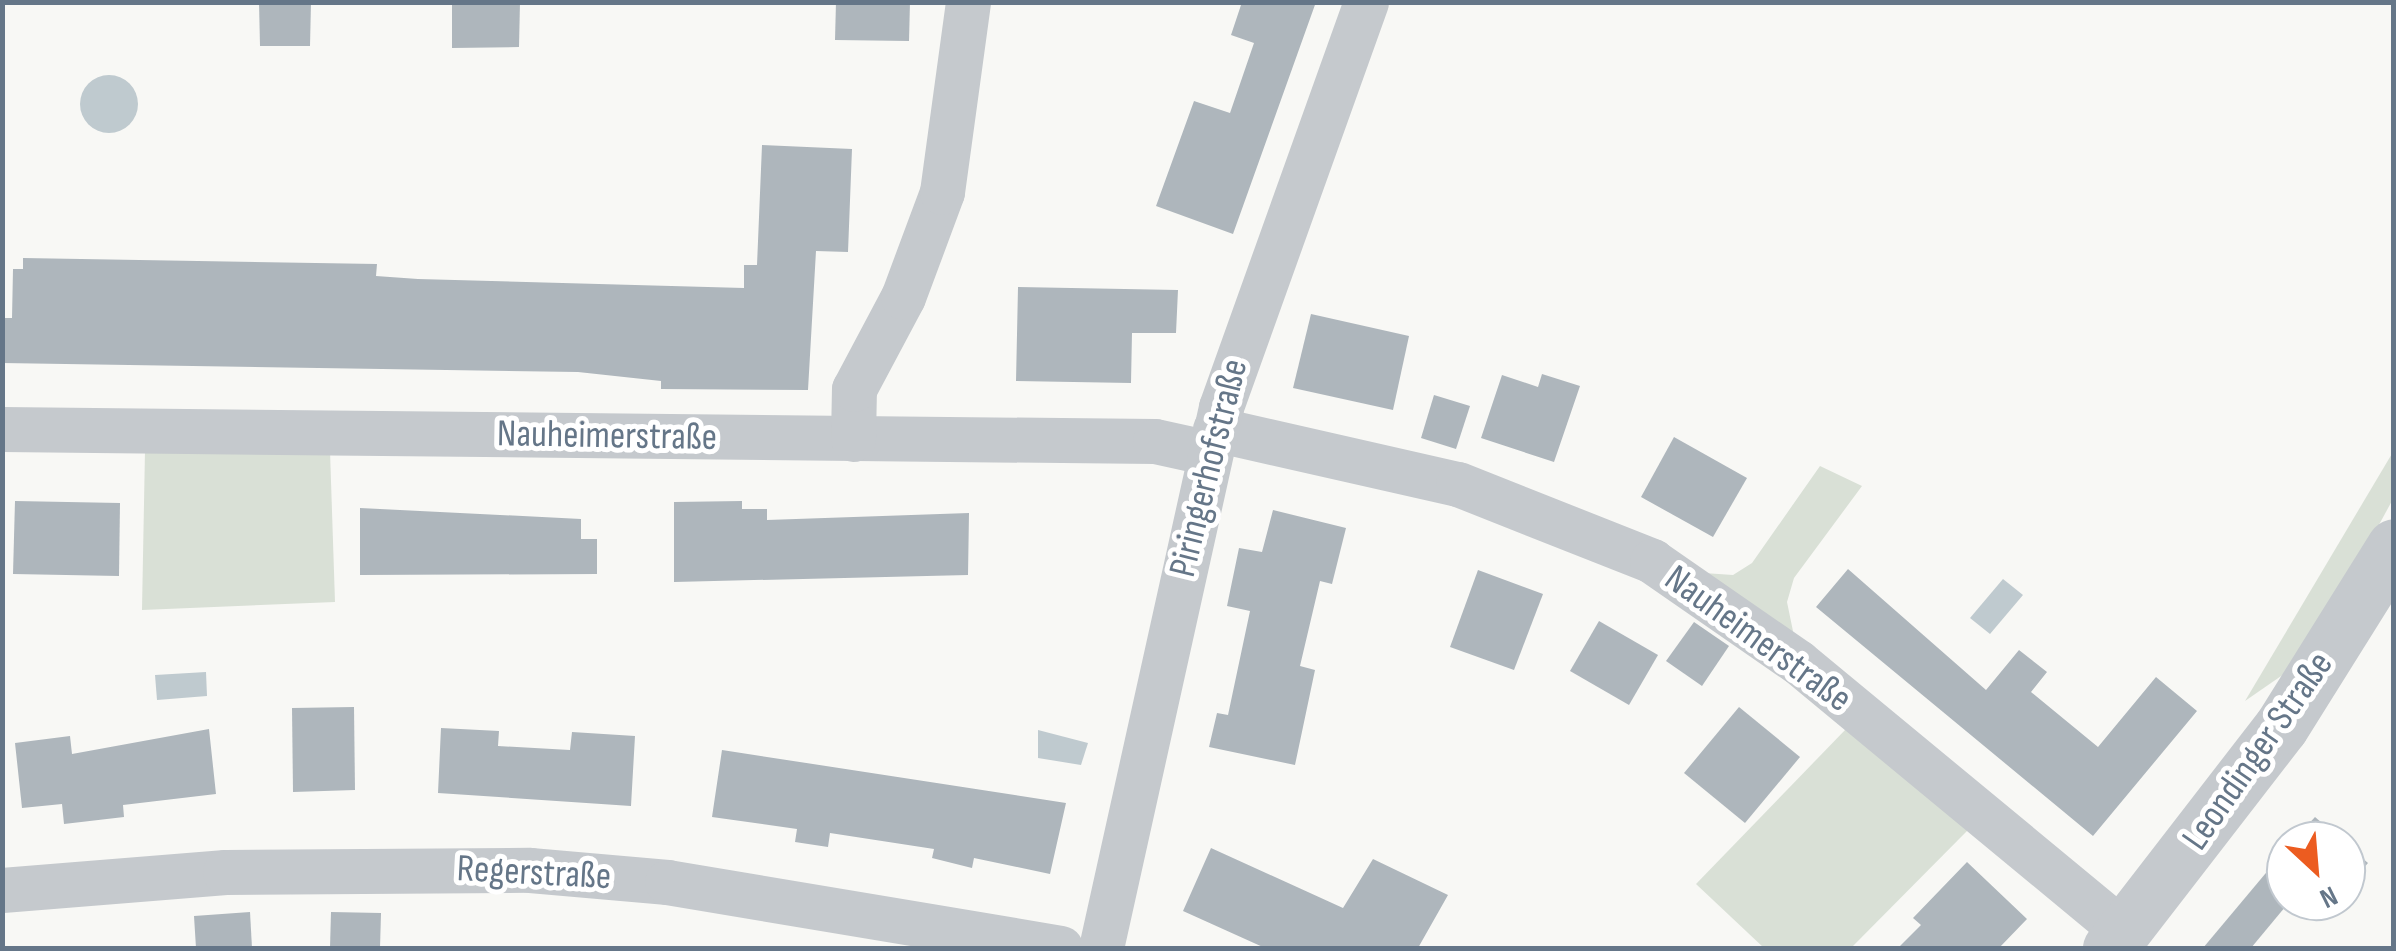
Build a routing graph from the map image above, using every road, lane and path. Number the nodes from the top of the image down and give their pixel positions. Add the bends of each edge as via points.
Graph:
1 (968, 2) edge
2 (1366, 2) edge
3 (2, 429) edge
4 (853, 439) junction
5 (1212, 441) junction
6 (2394, 546) edge
7 (2, 890) edge
8 (2117, 940) edge
9 (1060, 948) edge
10 (1101, 948) edge

1 - 4 street via 942,192 903,297 854,388
2 - 5 street, Piringerhofstraße via 1291,194
3 - 4 street, Nauheimerstraße
4 - 5 street, Nauheimerstraße
5 - 8 street, Nauheimerstraße via 1458,484 1652,561 1798,662
5 - 10 street, Piringerhofstraße
6 - 8 street, Leondinger Straße via 2281,726
7 - 9 street, Regerstraße via 202,872 530,870 667,882

